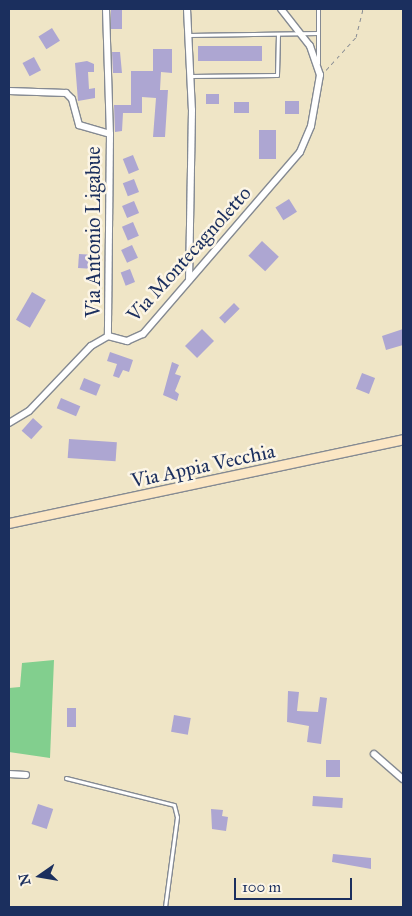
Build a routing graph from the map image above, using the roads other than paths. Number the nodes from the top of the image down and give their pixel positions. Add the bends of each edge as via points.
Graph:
1 (106, 9) edge
2 (187, 9) edge
3 (281, 9) edge
4 (318, 9) edge
5 (300, 33) junction
6 (318, 33) junction
7 (278, 34) junction
8 (189, 35) junction
9 (318, 64) junction
10 (191, 76) junction
11 (9, 91) edge
12 (110, 134) junction
13 (190, 280) junction
14 (108, 336) junction
15 (9, 423) edge
16 (403, 439) edge
17 (9, 523) edge
18 (374, 754) dead end
19 (9, 774) edge
20 (26, 775) dead end
21 (66, 778) dead end
22 (403, 778) edge
23 (165, 907) edge

1 - 12 street
2 - 8 street
3 - 5 street, Via Montecagnoletto
4 - 6 lane
5 - 6 lane
5 - 7 lane
5 - 9 street, Via Montecagnoletto
6 - 9 lane
7 - 8 lane
7 - 10 lane via 277,75
8 - 10 street
9 - 13 street, Via Montecagnoletto via 320,75 310,126 300,152
10 - 13 street
11 - 12 street, Via Antonio Ligabue via 66,93 72,99 78,125
12 - 14 street, Via Antonio Ligabue
13 - 14 street, Via Montecagnoletto via 138,337 127,340
14 - 15 street, Via Montecagnoletto via 82,352 29,411
16 - 17 main road, Via Appia Vecchia
18 - 22 street
19 - 20 street
21 - 23 lane via 174,805 176,819

